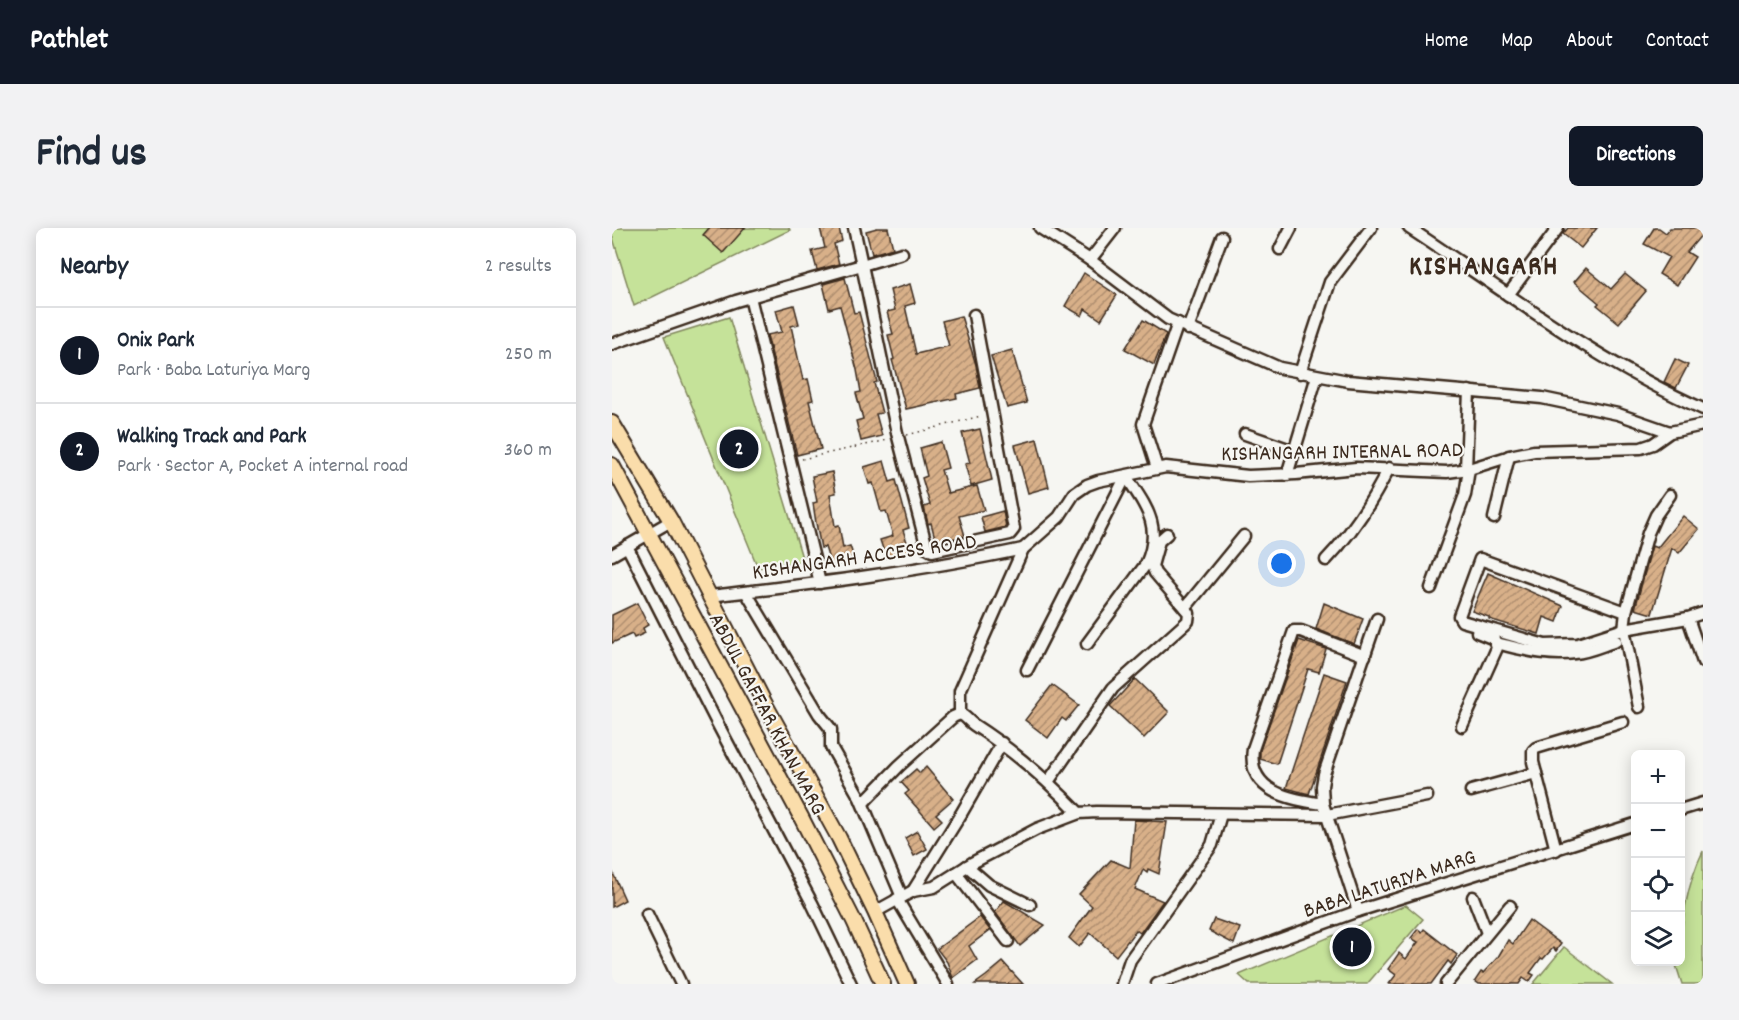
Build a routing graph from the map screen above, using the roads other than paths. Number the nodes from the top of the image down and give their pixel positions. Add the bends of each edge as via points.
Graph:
1 (854, 228) edge
2 (1040, 228) edge
3 (1115, 228) edge
4 (1291, 228) edge
5 (1371, 228) edge
6 (1409, 228) edge
7 (1558, 228) edge
8 (1222, 237) dead end
9 (1280, 249) dead end
10 (902, 253) dead end
11 (1090, 260) junction
12 (862, 264) junction
13 (1508, 295) junction
14 (750, 297) junction
15 (974, 315) dead end
16 (1183, 326) junction
17 (612, 344) edge
18 (1300, 373) junction
19 (1317, 376) junction
20 (1469, 391) junction
21 (1703, 409) edge
22 (612, 423) edge
23 (1703, 425) edge
24 (1670, 432) junction
25 (1245, 434) dead end
26 (1294, 451) junction
27 (1509, 456) junction
28 (612, 465) edge
29 (1157, 468) junction
30 (1389, 468) junction
31 (1468, 469) junction
32 (1287, 475) junction
33 (1126, 476) junction
34 (1670, 495) dead end
35 (1494, 518) dead end
36 (671, 521) junction
37 (1167, 534) dead end
38 (649, 535) junction
39 (1244, 536) dead end
40 (627, 546) junction
41 (1023, 549) junction
42 (612, 555) edge
43 (1326, 560) dead end
44 (820, 583) junction
45 (1431, 588) dead end
46 (746, 592) junction
47 (710, 596) junction
48 (1185, 608) junction
49 (1626, 612) junction
50 (1703, 613) edge
51 (1688, 618) junction
52 (1377, 620) dead end
53 (1462, 628) dead end
54 (1625, 633) junction
55 (1496, 643) junction
56 (1087, 644) dead end
57 (1365, 656) junction
58 (1703, 662) edge
59 (1027, 670) dead end
60 (1638, 707) dead end
61 (960, 714) junction
62 (1623, 722) dead end
63 (1462, 726) dead end
64 (1002, 743) junction
65 (1536, 773) junction
66 (1048, 782) junction
67 (1471, 791) dead end
68 (1427, 796) dead end
69 (1703, 803) edge
70 (862, 804) junction
71 (1685, 808) edge
72 (1325, 809) junction
73 (1079, 813) junction
74 (1221, 814) junction
75 (1631, 825) edge
76 (1556, 850) junction
77 (967, 866) junction
78 (956, 873) junction
79 (913, 891) junction
80 (1473, 897) dead end
81 (900, 898) junction
82 (1030, 905) dead end
83 (1510, 906) dead end
84 (1358, 911) junction
85 (875, 912) junction
86 (647, 915) dead end
87 (1487, 933) junction
88 (1008, 940) dead end
89 (681, 984) edge
90 (851, 984) edge
91 (883, 984) edge
92 (907, 984) edge
93 (948, 984) edge
94 (1122, 984) edge
95 (1157, 984) edge
96 (1446, 984) edge

1 - 12 street
2 - 11 street
3 - 11 street
4 - 9 street
5 - 18 street via 1330,282
6 - 13 street
7 - 13 street
8 - 16 street
10 - 12 street
11 - 16 street
12 - 14 street
12 - 15 street via 897,433 928,551 1013,532
13 - 21 street via 1575,339
14 - 17 street
14 - 44 street
16 - 18 street
16 - 29 street via 1143,424
18 - 19 street
19 - 20 street
19 - 26 street
20 - 24 street via 1591,407
20 - 31 street
22 - 36 main road
23 - 24 street
24 - 27 street, KISHANGARH INTERNAL ROAD via 1653,444 1635,449 1562,449
25 - 26 street
26 - 32 street
27 - 31 street, KISHANGARH INTERNAL ROAD
27 - 35 street
28 - 38 main road, ABDUL GAFFAR KHAN MARG
29 - 32 street, KISHANGARH INTERNAL ROAD via 1248,476
29 - 33 street, KISHANGARH INTERNAL ROAD
30 - 31 street, KISHANGARH INTERNAL ROAD via 1447,472
30 - 32 street, KISHANGARH INTERNAL ROAD
30 - 43 street via 1365,512
31 - 45 street via 1465,495
33 - 41 street, KISHANGARH INTERNAL ROAD via 1087,485 1074,494 1059,517
33 - 56 street via 1151,515 1151,553
33 - 59 street
34 - 49 street via 1648,533
36 - 38 street
36 - 47 main road, ABDUL GAFFAR KHAN MARG
37 - 48 street via 1159,541 1152,566
38 - 40 street
38 - 91 main road, ABDUL GAFFAR KHAN MARG via 806,827
39 - 48 street
40 - 42 street
40 - 90 street
41 - 44 street, KISHANGARH ACCESS ROAD
41 - 61 street via 960,691
44 - 46 street, KISHANGARH ACCESS ROAD
46 - 47 street, KISHANGARH ACCESS ROAD
46 - 70 street via 829,725 831,747
47 - 85 main road, ABDUL GAFFAR KHAN MARG
48 - 66 street via 1188,621 1113,688
49 - 54 street
49 - 54 street via 1480,559 1459,616 1462,621 1545,645 1578,644
50 - 51 street
51 - 54 street
51 - 58 street
52 - 57 street
53 - 55 street via 1488,636
54 - 55 street via 1576,653 1537,653
54 - 60 street
55 - 63 street
57 - 72 street via 1324,774
57 - 72 street via 1301,631 1294,632 1253,749 1257,774 1271,791
61 - 64 street
61 - 70 street
62 - 65 street via 1536,748 1532,756
64 - 66 street
64 - 79 street
65 - 67 street
65 - 76 street
66 - 73 street
68 - 72 street
69 - 71 street
70 - 81 street
72 - 74 street
72 - 84 street
73 - 74 street
73 - 77 street via 1037,828
74 - 94 street via 1212,845 1130,960
75 - 76 street, BABA LATURIYA MARG
76 - 84 street, BABA LATURIYA MARG
77 - 78 street
77 - 82 street via 988,885
78 - 79 street via 934,887
78 - 88 street
79 - 81 street
80 - 87 street
81 - 85 street
81 - 93 street
83 - 87 street
84 - 95 street, BABA LATURIYA MARG
85 - 92 main road, ABDUL GAFFAR KHAN MARG
86 - 89 street
87 - 96 street

